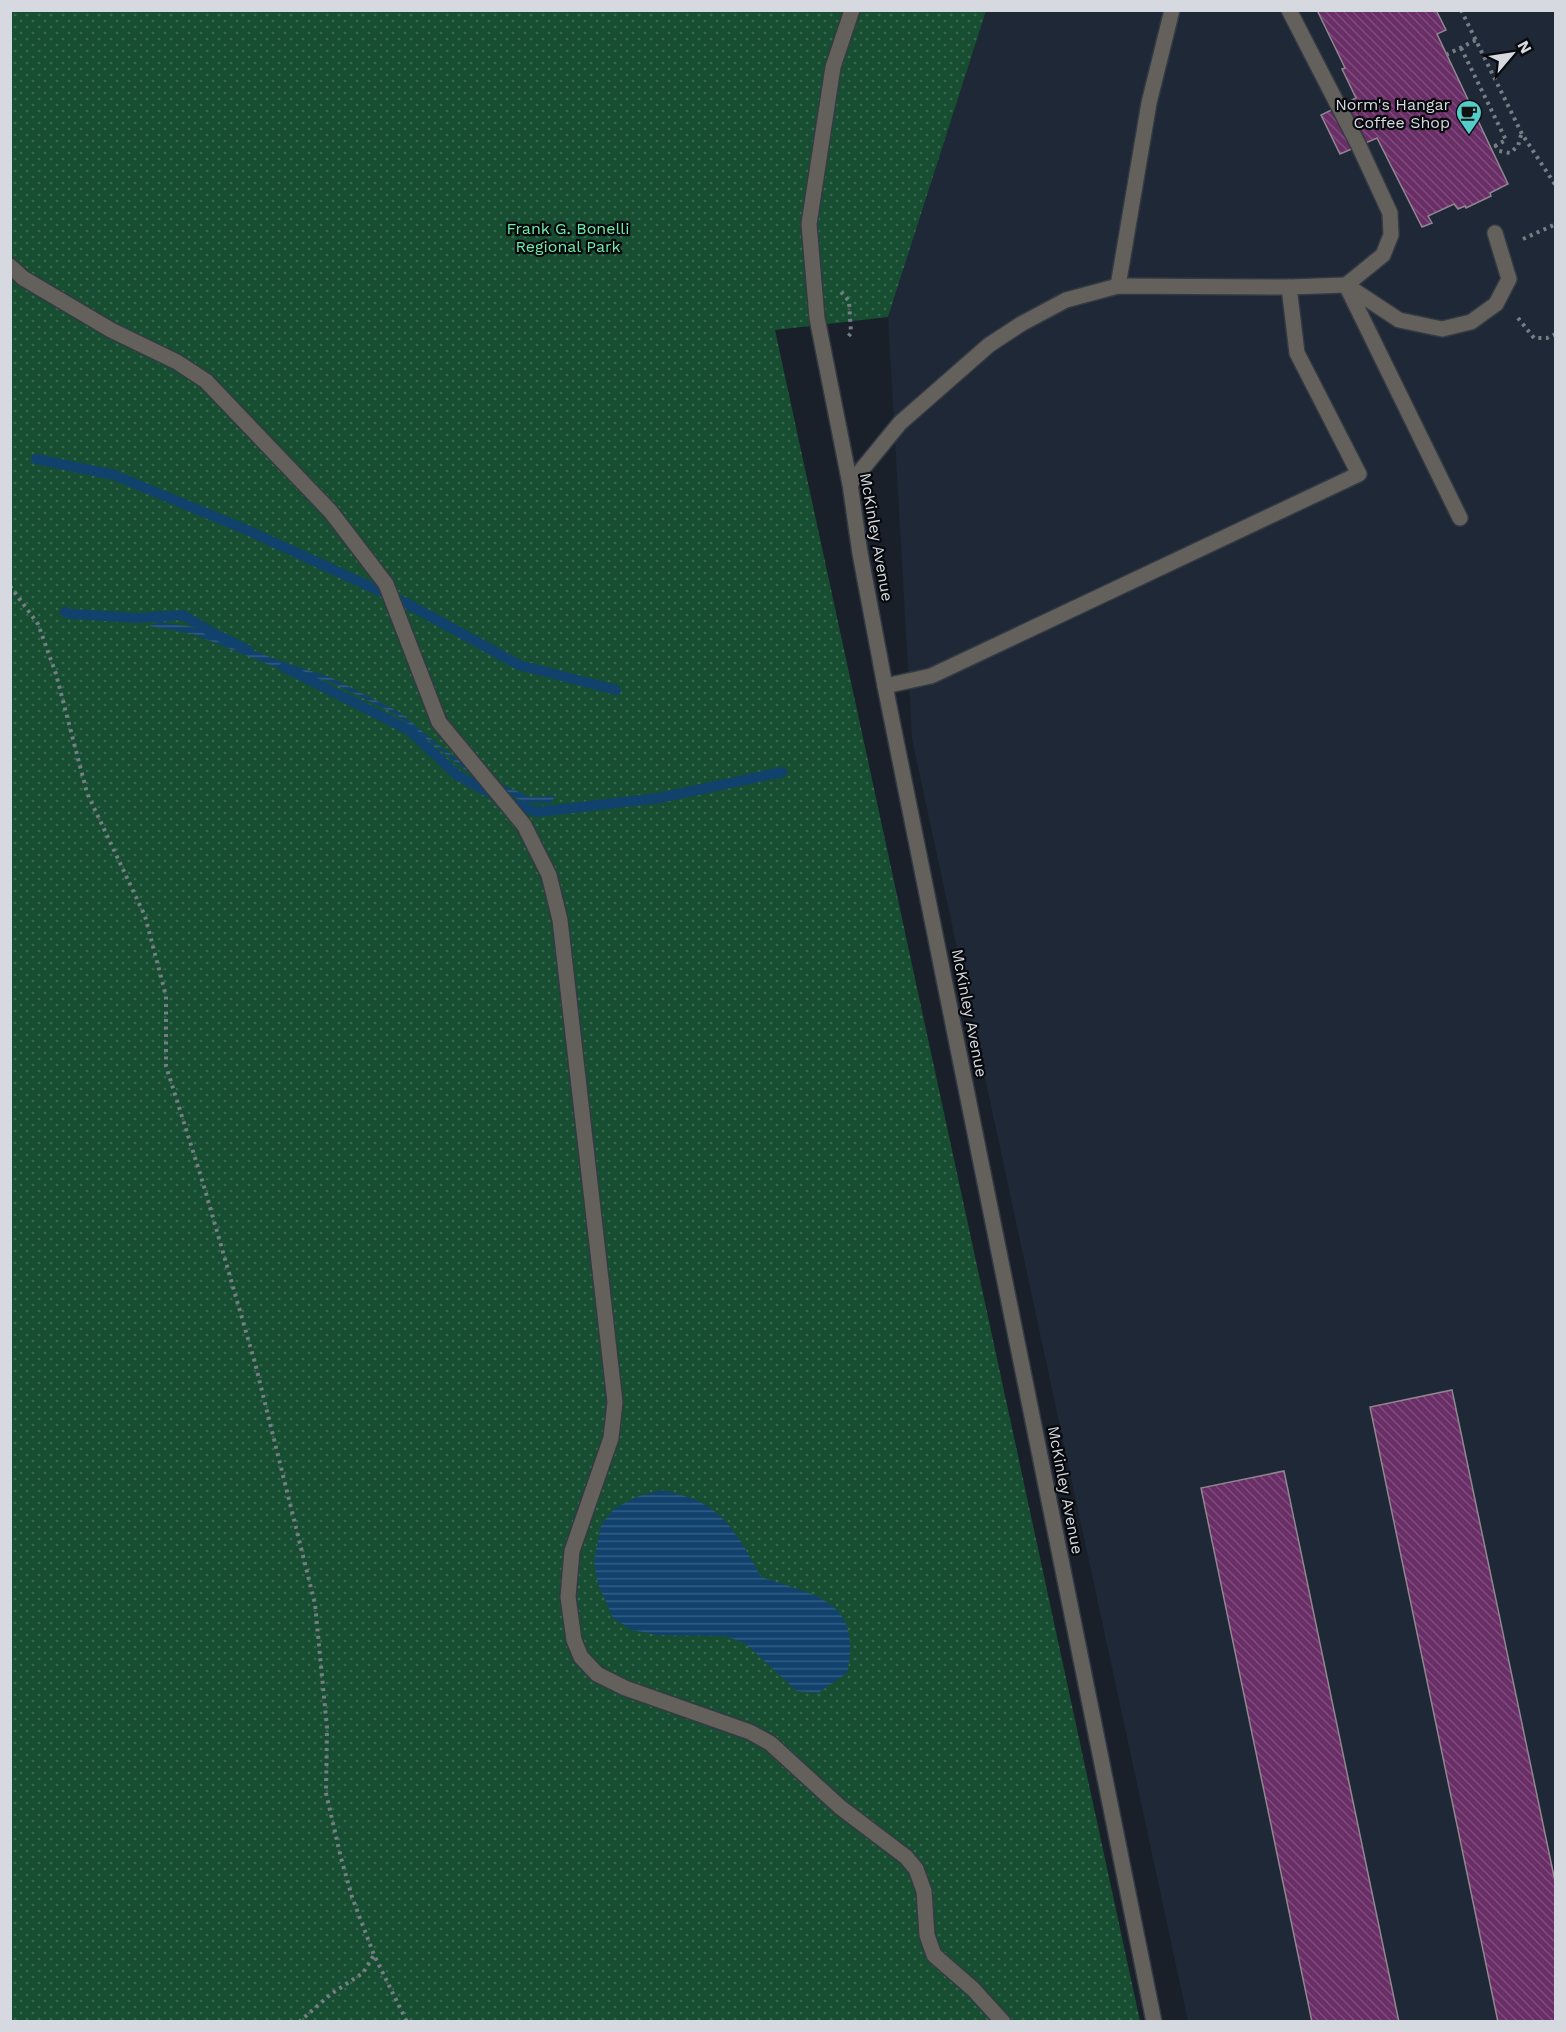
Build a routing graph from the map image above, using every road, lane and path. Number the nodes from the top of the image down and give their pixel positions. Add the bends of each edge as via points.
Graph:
1 (852, 10) edge
2 (1172, 10) edge
3 (1289, 10) edge
4 (1461, 10) edge
5 (1476, 40) junction
6 (1461, 48) junction
7 (1446, 55) dead end
8 (1522, 134) junction
9 (1556, 186) edge
10 (1556, 224) edge
11 (1496, 233) dead end
12 (1500, 250) junction
13 (10, 266) edge
14 (1346, 285) junction
15 (1118, 286) junction
16 (1289, 287) junction
17 (1502, 292) junction
18 (1556, 334) edge
19 (850, 484) junction
20 (1460, 518) dead end
21 (10, 586) edge
22 (885, 686) junction
23 (374, 1955) junction
24 (299, 2022) edge
25 (406, 2022) edge
26 (1003, 2022) edge
27 (1154, 2022) edge

1 - 19 street, McKinley Avenue via 833,67 809,224 817,318
2 - 15 street via 1149,103
3 - 14 street via 1390,213 1391,236 1383,255
4 - 5 path
5 - 6 path
5 - 8 path
6 - 7 path
6 - 8 path via 1506,140 1493,146 1510,153 1518,146
8 - 9 path
10 - 12 path
11 - 12 street
12 - 17 street via 1509,279
13 - 26 street via 23,278 111,330 177,362 206,381 331,512 386,584 439,722 524,825 549,875 560,920 615,1402 611,1438 572,1551 568,1597 574,1640 581,1657 597,1674 625,1688 750,1732 770,1743 840,1807 906,1857 916,1869 924,1891 927,1935 934,1954 974,1989
14 - 16 street
14 - 17 street via 1399,320 1442,330 1471,322 1496,304
14 - 20 street
15 - 16 street
15 - 19 street via 1066,300 989,345 900,423
16 - 22 street via 1297,352 1359,474 931,676
17 - 18 path via 1534,338
19 - 22 street, McKinley Avenue
21 - 23 path via 38,624 56,674 87,793 145,916 166,996 166,1066 255,1363 315,1604 327,1728 326,1793 352,1897
22 - 27 street, McKinley Avenue
23 - 24 path via 363,1973
23 - 25 path

